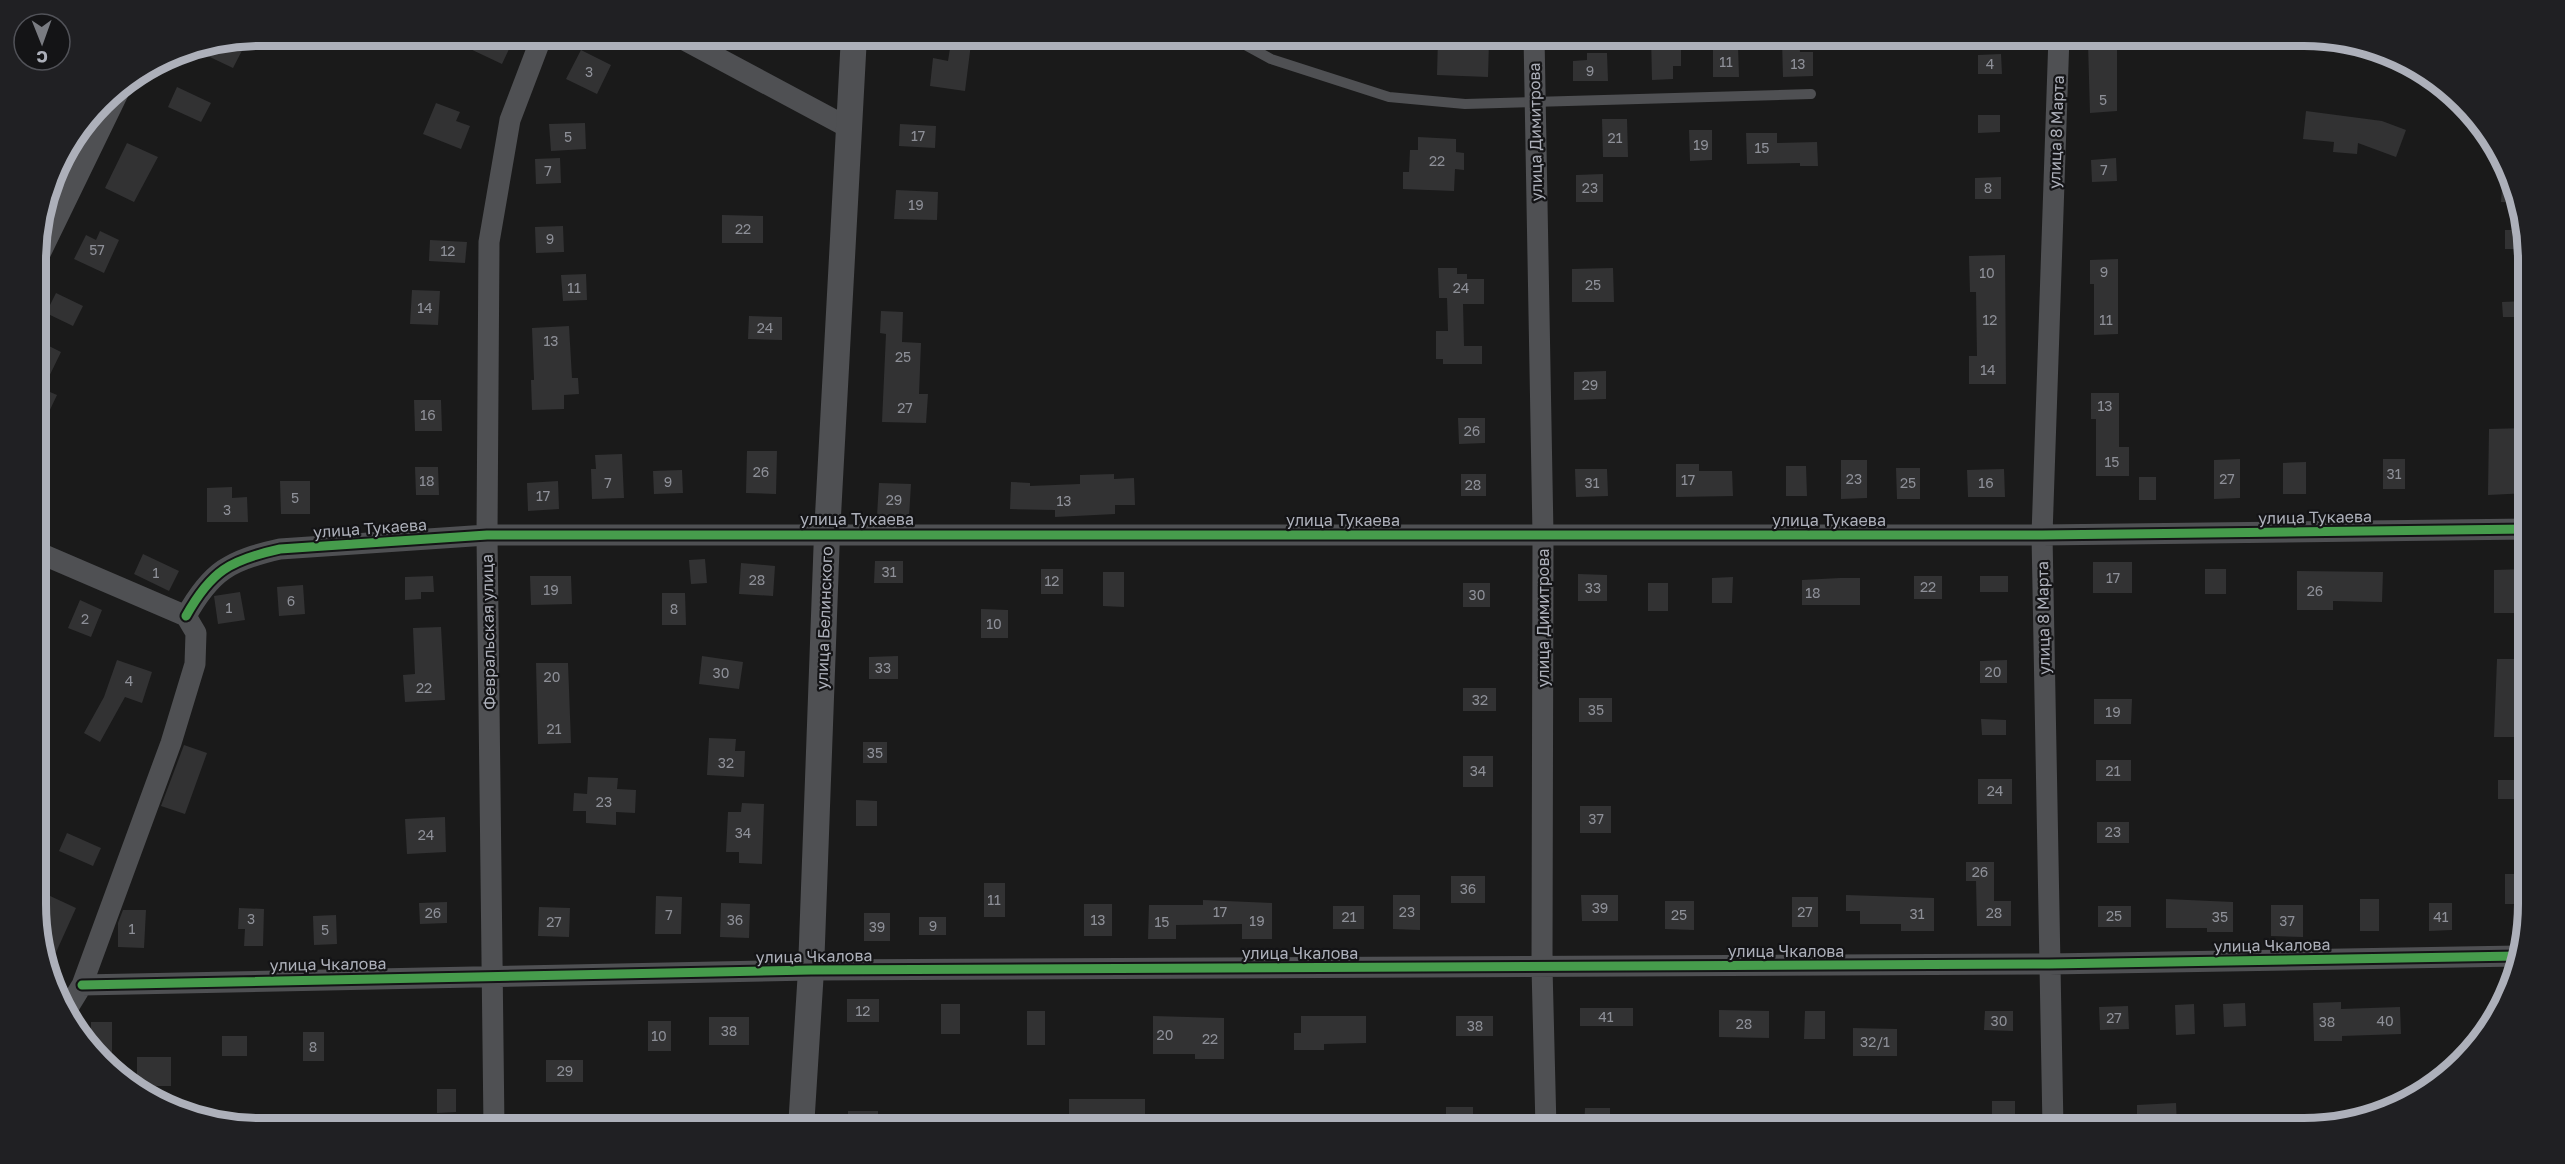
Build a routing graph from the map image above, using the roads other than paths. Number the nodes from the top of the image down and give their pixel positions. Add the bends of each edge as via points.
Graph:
1 (538, 46) edge
2 (696, 46) edge
3 (854, 46) edge
4 (1247, 46) edge
5 (1534, 46) edge
6 (2059, 46) edge
7 (1811, 94) dead end
8 (1533, 101) junction
9 (111, 107) edge
10 (851, 129) junction
11 (48, 238) edge
12 (2518, 529) edge
13 (827, 534) junction
14 (487, 535) junction
15 (1543, 535) junction
16 (2042, 535) junction
17 (47, 556) edge
18 (186, 616) junction
19 (2512, 956) edge
20 (2049, 964) junction
21 (1542, 967) junction
22 (811, 970) junction
23 (494, 975) junction
24 (82, 985) junction
25 (71, 1002) edge
26 (495, 1118) edge
27 (802, 1118) edge
28 (1546, 1118) edge
29 (2053, 1118) edge

1 - 14 street, Февральская улица via 510,120 489,242
2 - 10 street
3 - 10 street, улица Белинского
4 - 8 lane via 1270,59 1389,97 1465,104
5 - 8 street, улица Димитрова
6 - 16 street, улица 8 Марта
7 - 8 lane
8 - 15 street, улица Димитрова
9 - 11 street
10 - 13 street, улица Белинского
12 - 16 street, улица Тукаева
13 - 14 street, улица Тукаева
13 - 15 street, улица Тукаева
13 - 22 street, улица Белинского
14 - 18 street, улица Тукаева via 280,549 253,555 226,568 202,588
14 - 23 street, Февральская улица
15 - 16 street, улица Тукаева
15 - 21 street, улица Димитрова
16 - 20 street, улица 8 Марта
17 - 18 street
18 - 24 street via 196,633 192,674 171,743
19 - 20 street, улица Чкалова
20 - 21 street, улица Чкалова
20 - 29 street, улица 8 Марта
21 - 22 street, улица Чкалова
21 - 28 street, улица Димитрова
22 - 23 street, улица Чкалова
22 - 27 street, улица Белинского
23 - 24 street, улица Чкалова
23 - 26 street, Февральская улица
24 - 25 street

